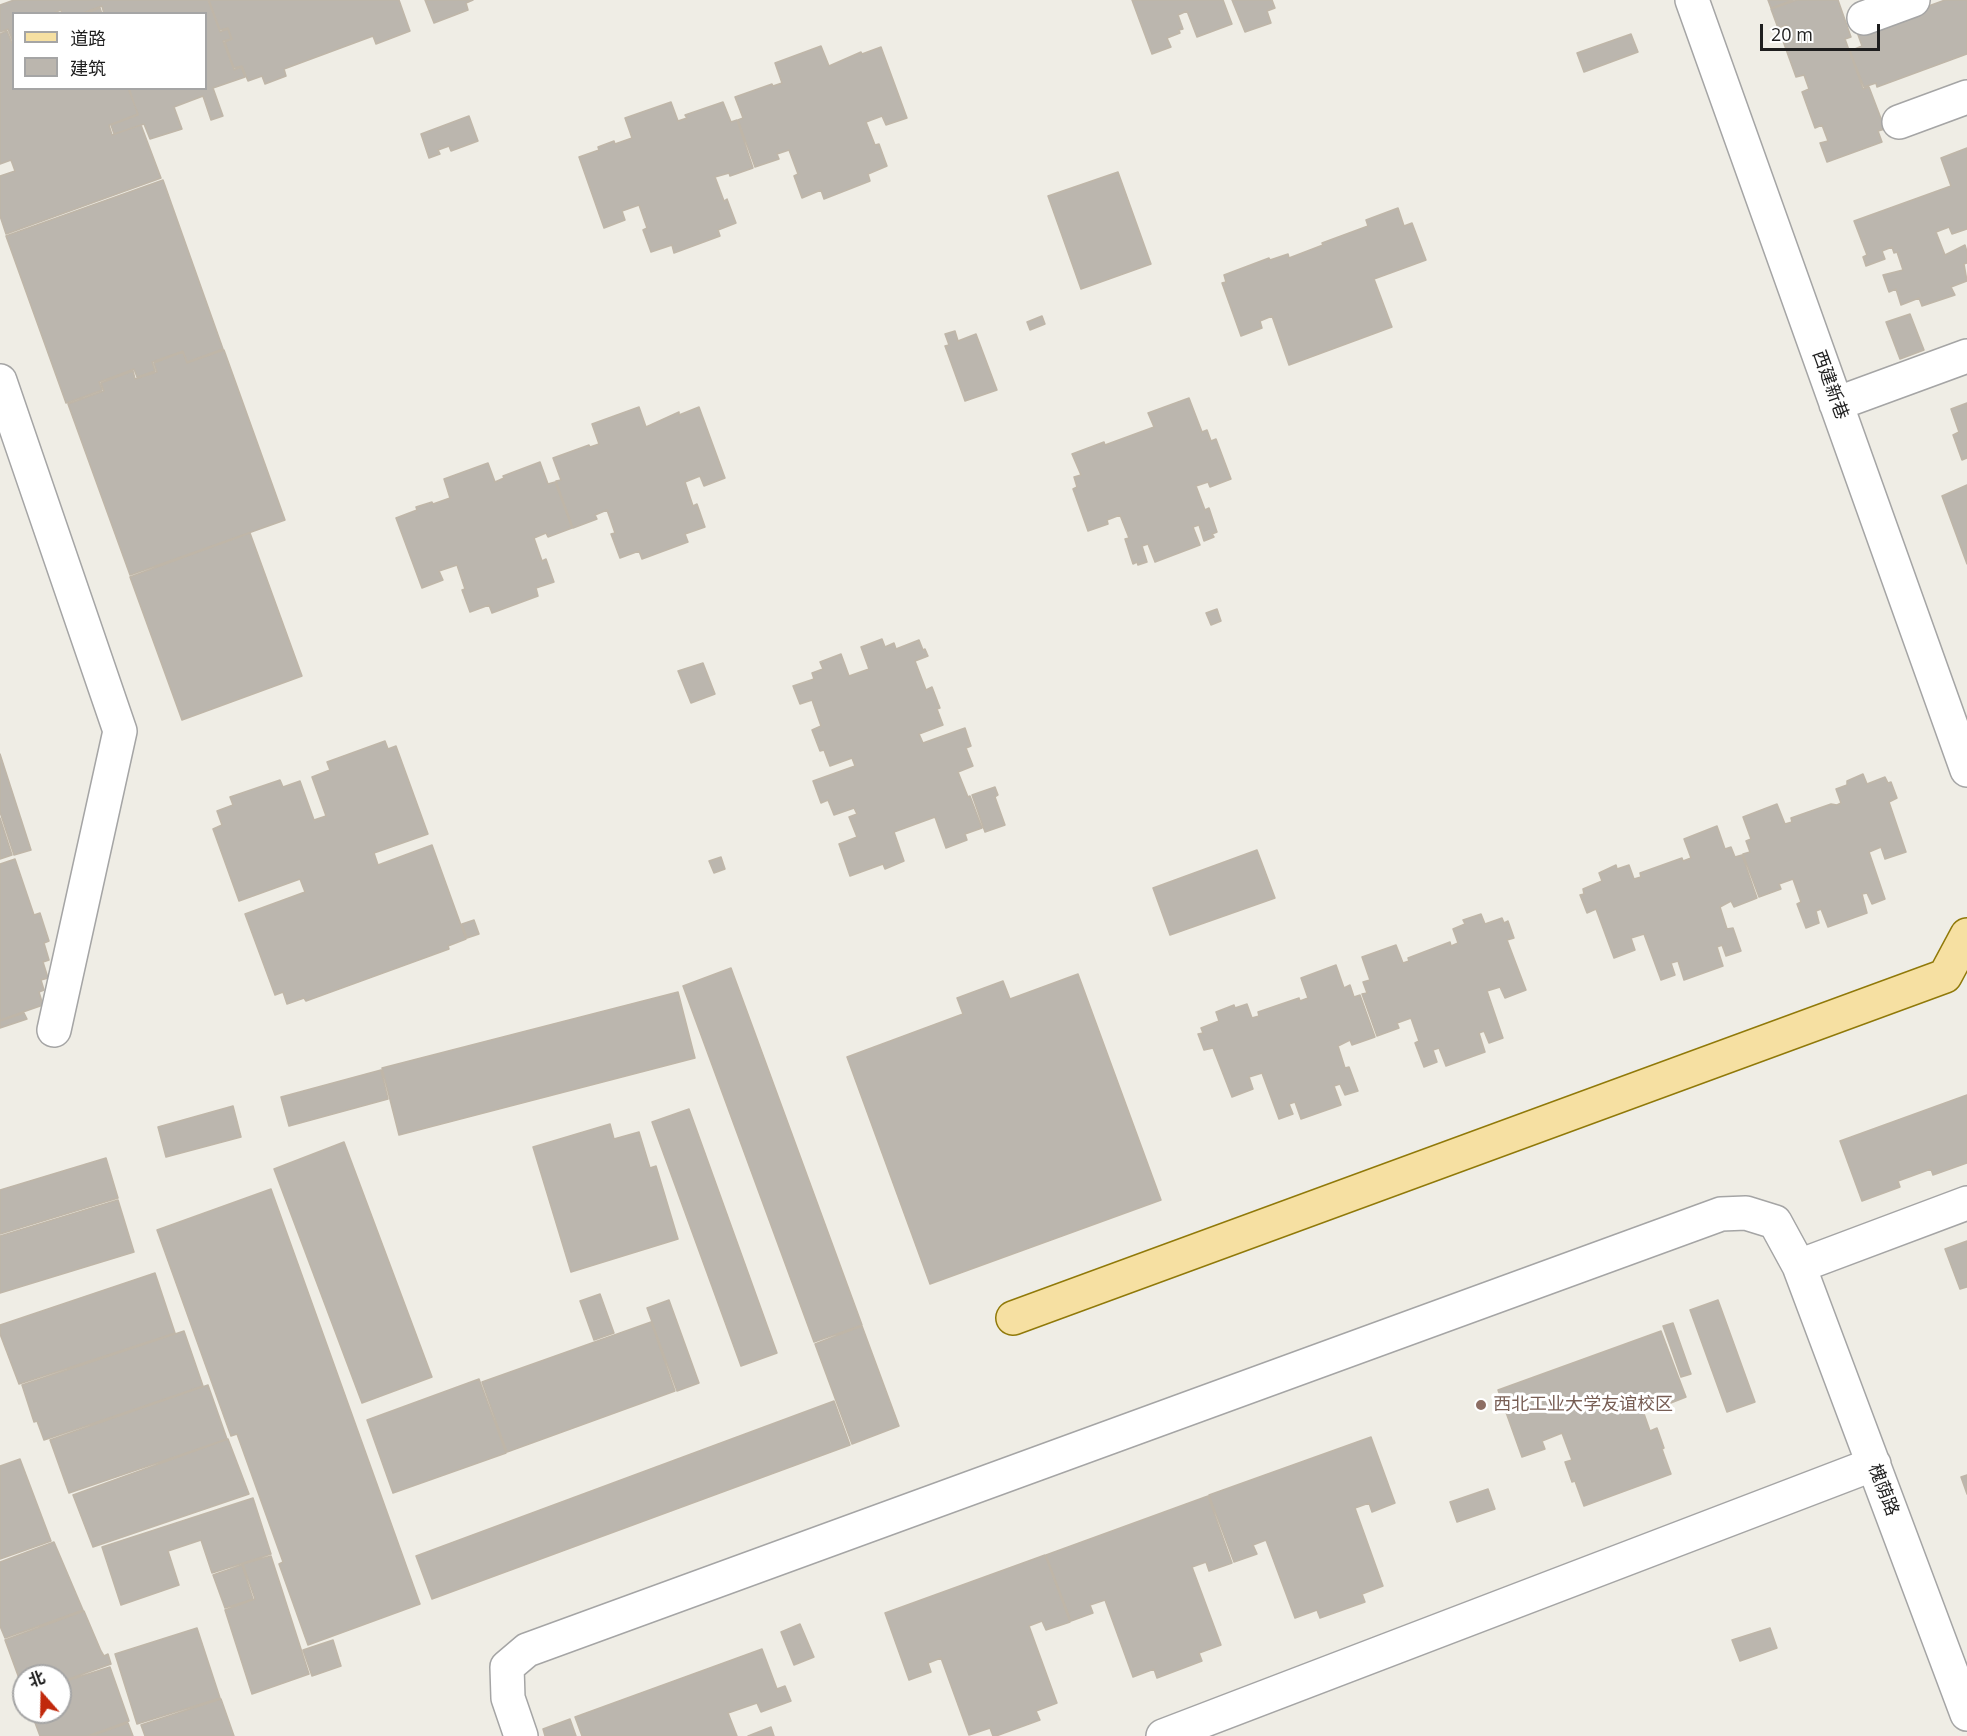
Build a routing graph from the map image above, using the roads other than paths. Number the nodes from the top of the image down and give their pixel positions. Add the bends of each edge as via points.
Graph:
1 (1692, 0) edge
2 (1913, 0) edge
3 (1864, 18) dead end
4 (1967, 97) edge
5 (1899, 122) dead end
6 (1967, 356) edge
7 (0, 381) edge
8 (1836, 404) junction
9 (1967, 770) edge
10 (1967, 935) edge
11 (54, 1030) dead end
12 (1967, 1203) edge
13 (1799, 1266) junction
14 (1013, 1318) dead end
15 (1874, 1464) junction
16 (1967, 1714) edge
17 (521, 1736) edge
18 (1163, 1736) edge

1 - 8 street, 西建新巷
2 - 3 street
4 - 5 street
6 - 8 street
7 - 11 street via 120,731
8 - 9 street, 西建新巷
10 - 14 main road via 1945,976
12 - 13 street
13 - 15 street, 槐荫路
13 - 17 street, 槐荫路 via 1774,1222 1746,1213 1721,1214 527,1650 507,1667 508,1698
15 - 16 street, 槐荫路
15 - 18 street

